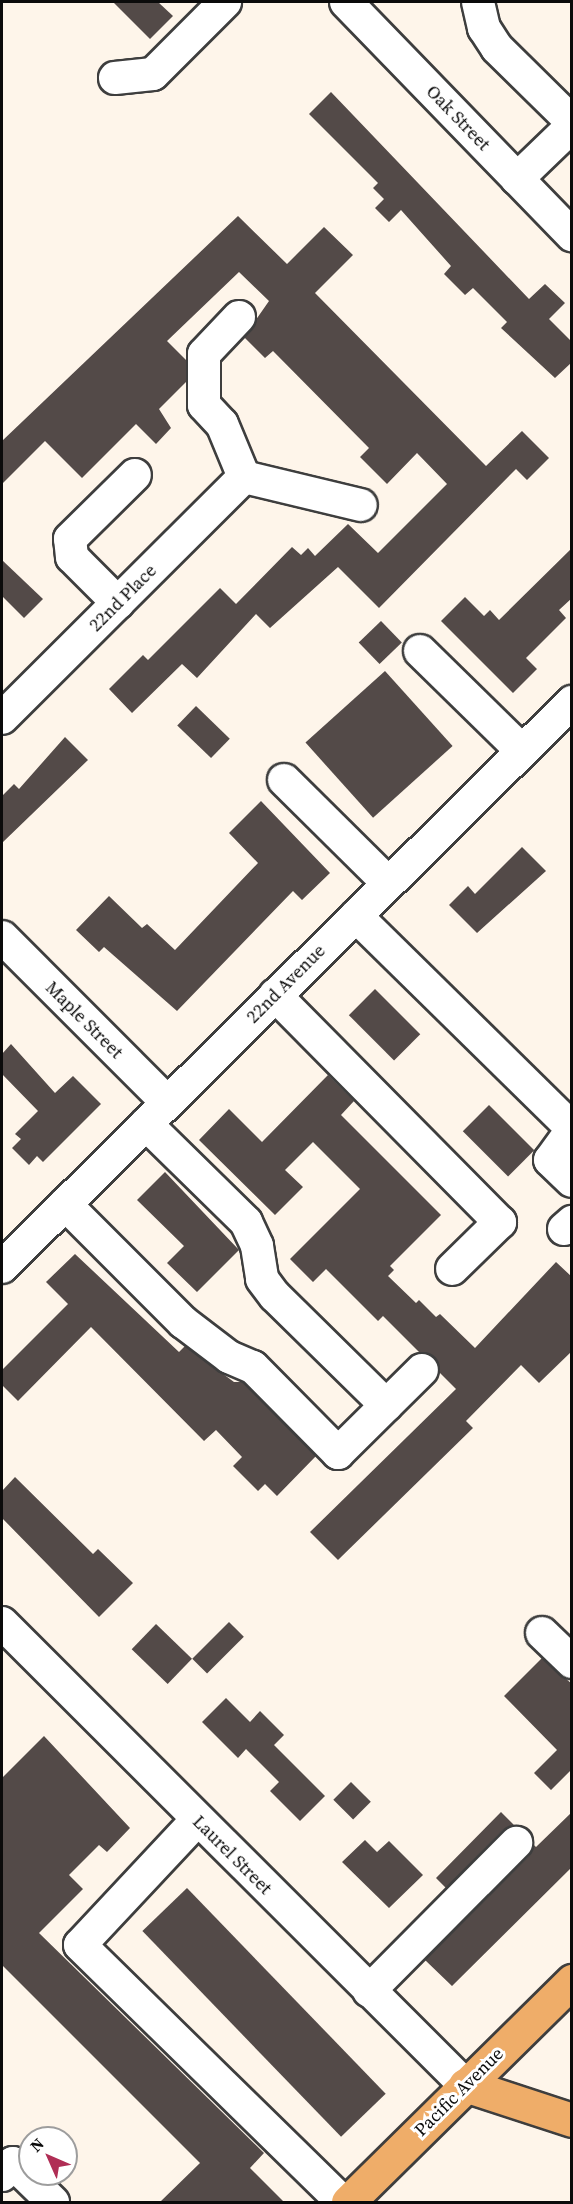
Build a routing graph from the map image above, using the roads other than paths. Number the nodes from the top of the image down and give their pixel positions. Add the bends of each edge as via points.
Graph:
1 (225, 2) edge
2 (346, 2) edge
3 (478, 2) edge
4 (115, 78) dead end
5 (572, 124) edge
6 (517, 179) junction
7 (572, 235) edge
8 (239, 317) dead end
9 (135, 475) dead end
10 (244, 477) junction
11 (361, 505) dead end
12 (118, 603) junction
13 (420, 651) dead end
14 (572, 702) edge
15 (2, 718) edge
16 (522, 750) junction
17 (284, 780) dead end
18 (388, 883) junction
19 (356, 916) junction
20 (2, 937) edge
21 (275, 995) junction
22 (157, 1113) junction
23 (572, 1129) edge
24 (572, 1181) edge
25 (65, 1204) junction
26 (2, 1267) edge
27 (452, 1269) dead end
28 (422, 1370) dead end
29 (386, 1405) junction
30 (2, 1623) edge
31 (542, 1632) dead end
32 (572, 1662) edge
33 (197, 1820) junction
34 (516, 1843) dead end
35 (572, 1981) edge
36 (369, 1991) junction
37 (465, 2085) junction
38 (572, 2120) edge
39 (2, 2175) edge
40 (53, 2202) edge
41 (342, 2202) edge
42 (348, 2202) edge

1 - 4 street via 153,74
2 - 6 street, Oak Street
3 - 5 street via 484,28 497,48
5 - 6 street
6 - 7 street, Oak Street
8 - 10 street via 204,354 204,405 222,424
9 - 12 street via 70,540 69,549
10 - 11 street
10 - 12 street, 22nd Place
12 - 15 street, 22nd Place
13 - 16 street
14 - 16 street, 22nd Avenue
16 - 18 street, 22nd Avenue
17 - 18 street
18 - 19 street, 22nd Avenue
19 - 21 street, 22nd Avenue
19 - 23 street
20 - 22 street, Maple Street
21 - 22 street, 22nd Avenue
21 - 27 street via 500,1222
22 - 25 street, 22nd Avenue
22 - 29 street, Maple Street via 246,1222 256,1246 262,1279
23 - 24 street via 550,1160
25 - 26 street, 22nd Avenue
25 - 29 street via 183,1322 229,1357 253,1366 338,1453
28 - 29 street
30 - 33 street, Laurel Street
31 - 32 street
33 - 36 street, Laurel Street
33 - 41 street via 80,1945
34 - 36 street
35 - 37 main road, Pacific Avenue
36 - 37 street, Laurel Street
37 - 38 main road
37 - 42 main road, Pacific Avenue
39 - 40 street via 13,2163

